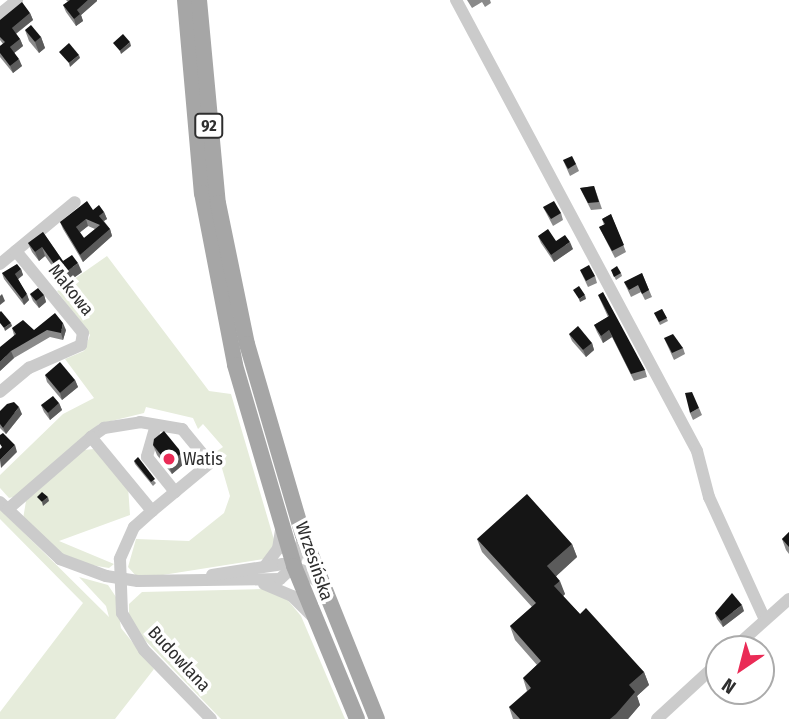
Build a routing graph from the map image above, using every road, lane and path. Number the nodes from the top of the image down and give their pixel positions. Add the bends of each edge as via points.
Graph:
1 (17, 0) edge
2 (185, 0) edge
3 (199, 0) edge
4 (456, 0) edge
5 (0, 14) edge
6 (75, 202) dead end
7 (16, 251) junction
8 (0, 264) edge
9 (0, 392) edge
10 (156, 425) junction
11 (91, 437) junction
12 (175, 492) junction
13 (4, 505) edge
14 (152, 511) junction
15 (281, 523) junction
16 (303, 535) junction
17 (265, 566) junction
18 (294, 566) junction
19 (119, 579) junction
20 (198, 579) junction
21 (253, 582) junction
22 (323, 586) junction
23 (789, 599) edge
24 (765, 620) junction
25 (316, 623) junction
26 (748, 635) edge
27 (705, 675) edge
28 (211, 719) edge
29 (357, 719) edge
30 (377, 719) edge
31 (657, 719) edge

1 - 5 street
2 - 15 main road, Wrzesińska / 92 via 202,193 247,412
3 - 16 main road, Wrzesińska / 92 via 212,156 226,251
4 - 24 street via 697,451 709,497
6 - 7 street
7 - 8 street
7 - 9 street, Makowa via 83,332 81,345 29,368
10 - 11 street via 140,422 104,428
10 - 12 street via 147,457
10 - 12 street, Budowlana via 182,429 210,463
11 - 13 street
11 - 14 street
12 - 14 street, Budowlana
13 - 19 street via 60,559
14 - 19 street, Budowlana via 134,527 120,559
15 - 17 street via 278,550
15 - 18 main road, Wrzesińska / 92
16 - 18 street
16 - 22 main road, Wrzesińska / 92
17 - 18 street
17 - 20 street
18 - 21 street via 280,579
18 - 22 street
18 - 25 main road, Wrzesińska / 92
19 - 20 street
19 - 28 street, Budowlana via 122,613 130,632
20 - 21 street
21 - 25 street via 292,596
22 - 30 main road, Wrzesińska / 92
23 - 24 street
24 - 26 street
25 - 29 main road, Wrzesińska / 92
27 - 31 street

